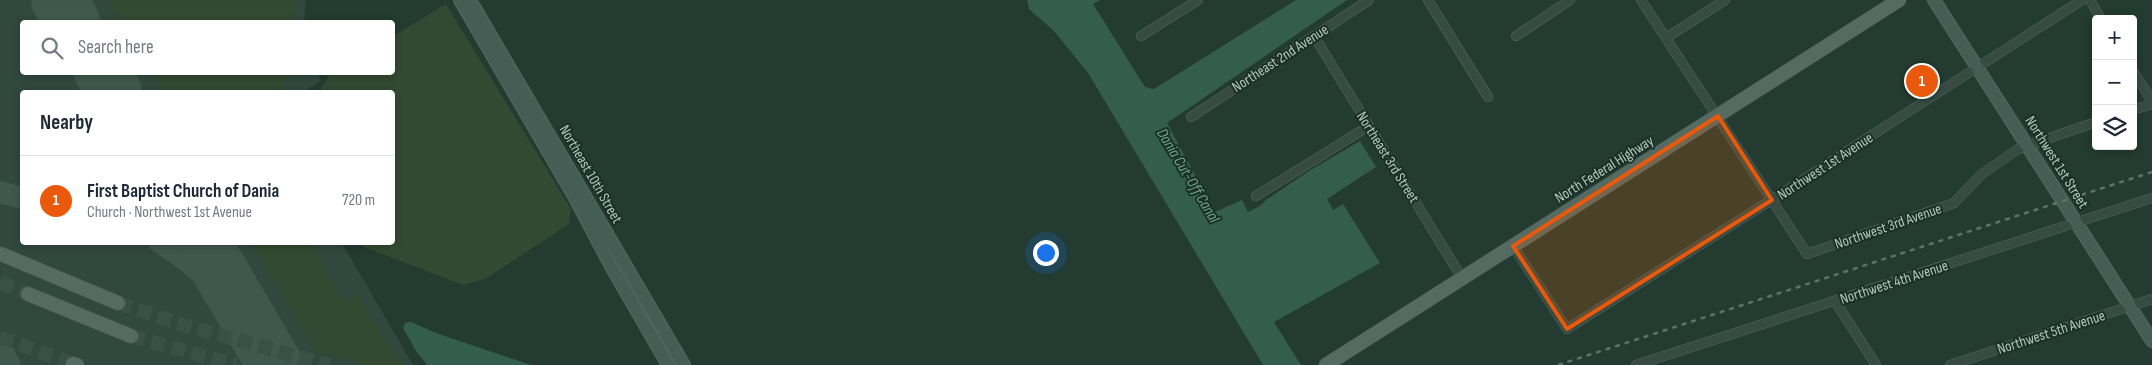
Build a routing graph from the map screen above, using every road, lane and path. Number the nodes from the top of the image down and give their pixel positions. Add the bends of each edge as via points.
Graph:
1 (460, 0) edge
2 (470, 0) edge
3 (1198, 0) edge
4 (1369, 0) edge
5 (1428, 0) edge
6 (1570, 0) edge
7 (1641, 0) edge
8 (1725, 0) edge
9 (1899, 0) edge
10 (1934, 0) edge
11 (2082, 0) edge
12 (2090, 0) edge
13 (2099, 15) edge
14 (1141, 36) dead end
15 (1314, 36) junction
16 (1516, 36) dead end
17 (1666, 38) junction
18 (1979, 68) junction
19 (2137, 78) edge
20 (1488, 97) dead end
21 (2152, 102) edge
22 (2137, 108) edge
23 (1718, 116) junction
24 (1191, 117) dead end
25 (2092, 123) edge
26 (1369, 126) junction
27 (2028, 145) junction
28 (558, 158) junction
29 (1256, 196) dead end
30 (2152, 198) edge
31 (1772, 200) junction
32 (2075, 223) junction
33 (1513, 246) junction
34 (1, 254) edge
35 (1462, 278) junction
36 (28, 294) tunnel mouth
37 (2152, 299) edge
38 (1835, 301) junction
39 (118, 304) tunnel mouth
40 (2130, 307) junction
41 (131, 336) tunnel mouth
42 (2152, 341) edge
43 (668, 365) edge
44 (684, 365) edge
45 (1326, 365) edge
46 (1636, 365) edge
47 (1876, 365) edge
48 (1950, 365) edge

1 - 28 street, Northeast 10th Street
2 - 28 street, Northeast 10th Street
3 - 14 street
4 - 15 street, Northeast 2nd Avenue
5 - 20 street
6 - 16 street
7 - 17 street
8 - 17 street
9 - 23 main road, North Federal Highway
10 - 18 street, Northwest 1st Street
11 - 18 street, Northwest 1st Avenue
12 - 13 street
15 - 24 street, Northeast 2nd Avenue
15 - 26 street, Northeast 3rd Street
17 - 23 street
18 - 27 street, Northwest 1st Street
18 - 31 street, Northwest 1st Avenue
19 - 21 street
21 - 22 street
23 - 31 street
23 - 33 main road, North Federal Highway
25 - 27 street, Northwest 3rd Avenue
26 - 29 street
26 - 35 street, Northeast 3rd Street
27 - 31 street, Northwest 3rd Avenue via 1982,174 1954,203 1807,254
27 - 32 street, Northwest 1st Street
28 - 43 street, Northeast 10th Street
28 - 44 street, Northeast 10th Street
30 - 32 street, Northwest 4th Avenue
31 - 33 street, Northwest 1st Avenue via 1567,329
32 - 38 street, Northwest 4th Avenue
32 - 40 street, Northwest 1st Street
33 - 35 main road, North Federal Highway
34 - 39 main road
35 - 45 main road, North Federal Highway
36 - 41 main road
37 - 40 street, Northwest 5th Avenue
38 - 46 street, Northwest 4th Avenue
38 - 47 street
40 - 42 street, Northwest 1st Street
40 - 48 street, Northwest 5th Avenue

